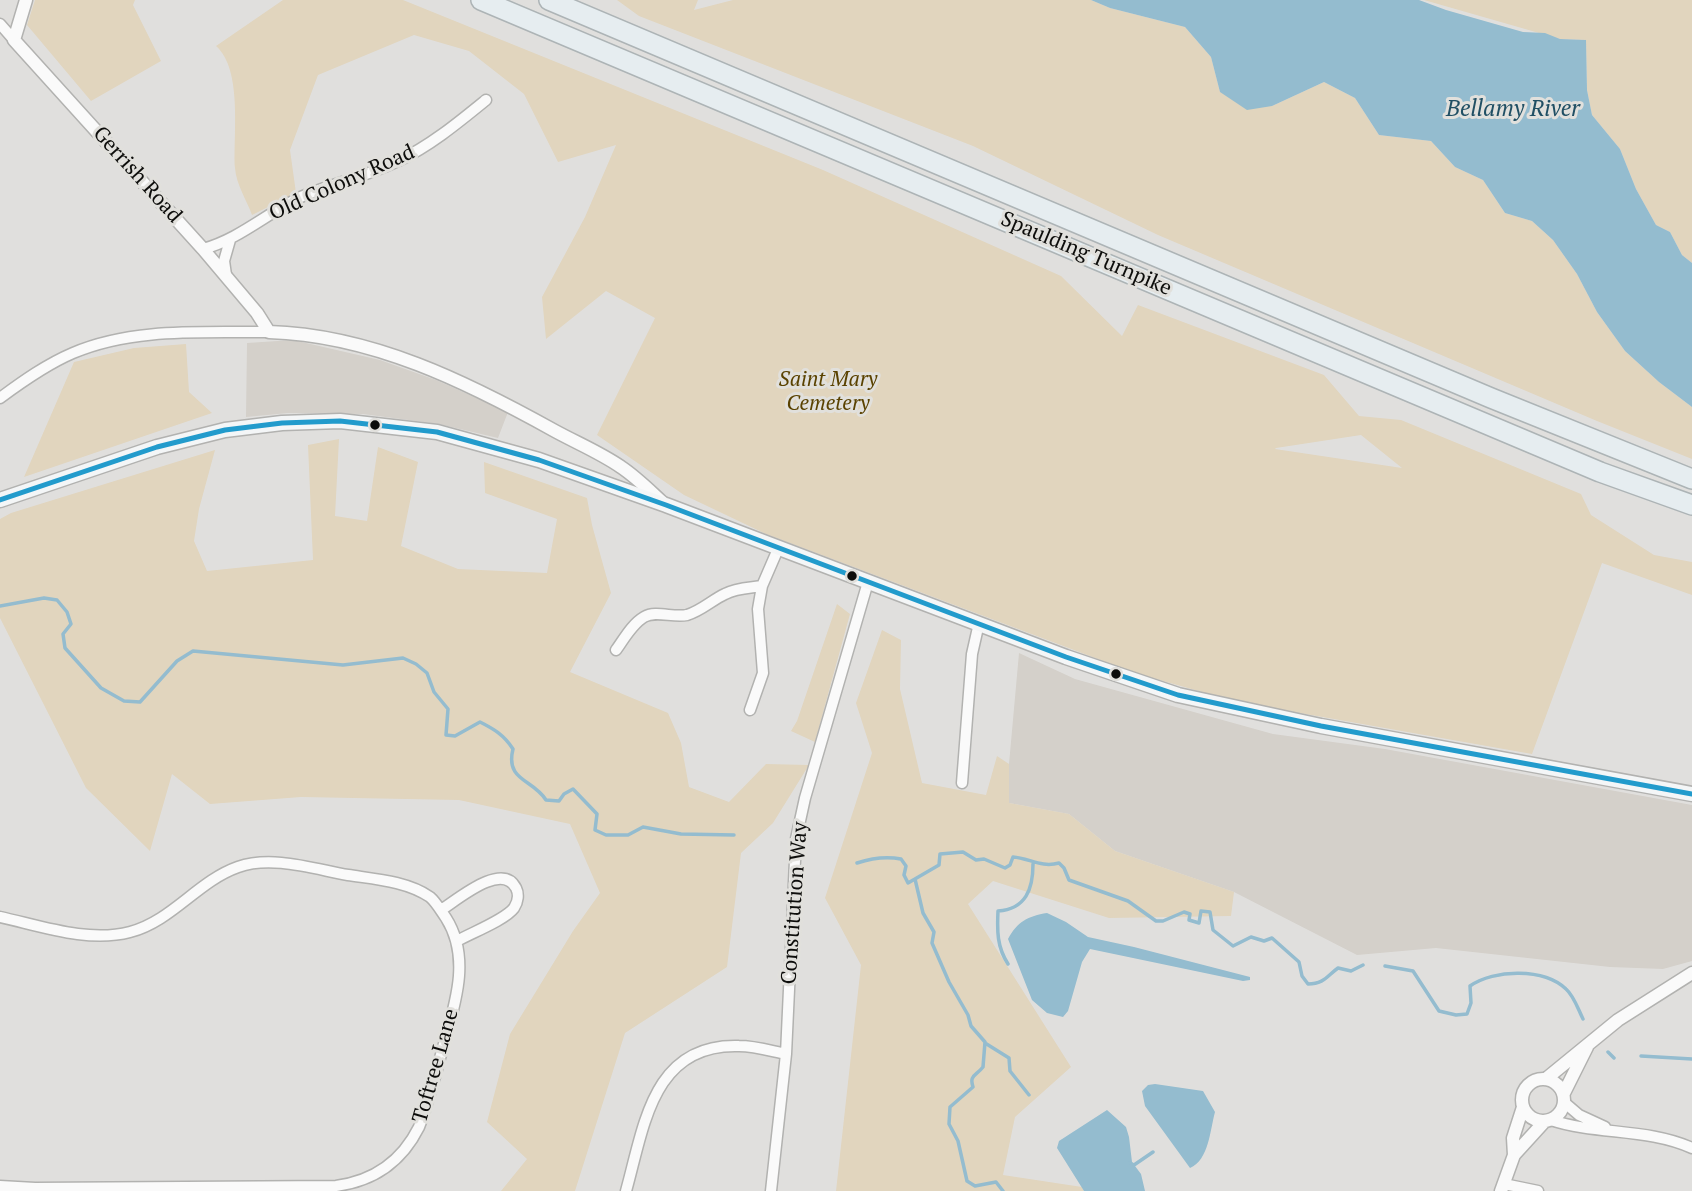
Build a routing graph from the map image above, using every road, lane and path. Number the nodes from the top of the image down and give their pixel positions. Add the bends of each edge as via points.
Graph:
1 (26, 0) edge
2 (481, 0) edge
3 (549, 0) edge
4 (0, 23) edge
5 (14, 40) junction
6 (486, 100) dead end
7 (230, 240) junction
8 (203, 249) junction
9 (226, 275) junction
10 (269, 332) junction
11 (0, 398) edge
12 (1692, 479) edge
13 (0, 500) edge
14 (666, 505) junction
15 (1692, 505) edge
16 (778, 549) junction
17 (867, 582) junction
18 (762, 586) junction
19 (979, 624) junction
20 (616, 650) dead end
21 (750, 710) dead end
22 (962, 783) dead end
23 (1692, 794) edge
24 (441, 910) junction
25 (0, 916) edge
26 (457, 940) junction
27 (1692, 973) edge
28 (1587, 1047) junction
29 (786, 1054) junction
30 (1547, 1079) junction
31 (1564, 1098) junction
32 (1523, 1107) junction
33 (1548, 1120) junction
34 (1611, 1129) junction
35 (1692, 1148) edge
36 (1514, 1155) junction
37 (0, 1186) edge
38 (1502, 1187) edge
39 (626, 1191) edge
40 (771, 1191) edge
41 (1538, 1191) edge

1 - 5 street
2 - 15 highway, Spaulding Turnpike via 1600,472
3 - 12 highway, Spaulding Turnpike
4 - 5 street, Gerrish Road
5 - 8 street, Gerrish Road
6 - 7 street, Old Colony Road via 415,152 302,197
7 - 8 street, Old Colony Road
7 - 9 street via 224,261
8 - 9 street, Gerrish Road
9 - 10 street, Gerrish Road
10 - 11 street via 184,332 92,346 47,366
10 - 14 street via 376,351 438,372 501,400 621,467
13 - 14 main road via 189,438 282,423 340,421 463,437
14 - 16 main road
16 - 17 main road
16 - 18 street
17 - 19 main road
17 - 29 street, Constitution Way via 796,839
18 - 20 street via 725,593 684,615 642,618
18 - 21 street via 758,609 763,673
19 - 22 street via 972,654
19 - 23 main road via 1123,678 1228,707
24 - 25 street, Toftree Lane via 421,892 384,881 263,862 237,867 157,922 130,932 76,934
24 - 26 street, Toftree Lane
24 - 26 street via 494,878 506,879 516,887 518,900 512,911
26 - 37 street, Toftree Lane via 457,994 424,1114 405,1149 375,1175 336,1186
27 - 28 street via 1619,1020
28 - 30 street
28 - 31 street
29 - 39 street via 723,1046 678,1064 653,1097
29 - 40 street, Constitution Way
30 - 31 street via 1558,1083
30 - 32 street via 1528,1084 1522,1094
31 - 33 street via 1560,1113
31 - 34 street via 1579,1115
32 - 33 street via 1534,1119
32 - 36 street via 1513,1138
33 - 34 street
33 - 36 street
34 - 35 street
36 - 38 street
38 - 41 street

